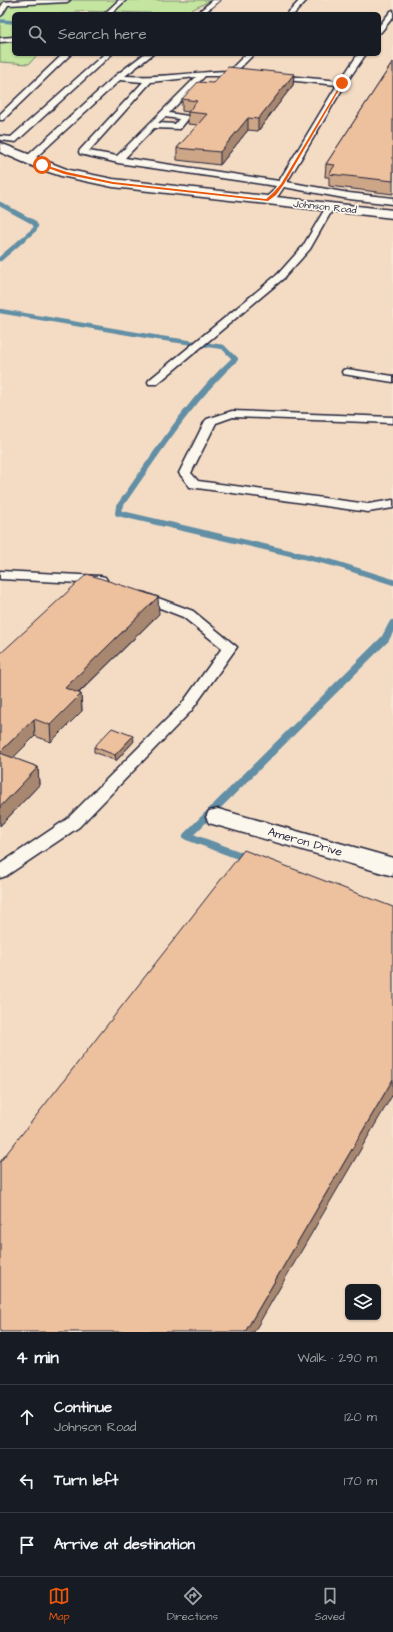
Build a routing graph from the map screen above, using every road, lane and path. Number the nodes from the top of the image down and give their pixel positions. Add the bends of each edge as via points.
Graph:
1 (67, 0) edge
2 (123, 0) edge
3 (217, 0) edge
4 (304, 0) edge
5 (109, 12) edge
6 (202, 12) edge
7 (292, 12) edge
8 (393, 12) edge
9 (0, 14) edge
10 (381, 28) edge
11 (0, 40) edge
12 (12, 40) edge
13 (65, 56) edge
14 (106, 56) edge
15 (146, 56) edge
16 (248, 56) edge
17 (361, 56) edge
18 (231, 73) junction
19 (203, 74) junction
20 (247, 75) edge
21 (270, 77) edge
22 (118, 78) junction
23 (150, 80) junction
24 (342, 83) junction
25 (163, 114) junction
26 (0, 118) edge
27 (152, 126) junction
28 (0, 141) edge
29 (29, 159) junction
30 (118, 160) junction
31 (282, 184) junction
32 (267, 200) junction
33 (393, 202) edge
34 (330, 207) junction
35 (393, 214) edge
36 (347, 372) dead end
37 (393, 379) edge
38 (153, 382) dead end
39 (393, 420) edge
40 (393, 504) edge
41 (0, 575) edge
42 (115, 586) edge
43 (130, 591) edge
44 (218, 817) dead end
45 (393, 867) edge
46 (0, 872) edge

1 - 9 lane via 6,3
2 - 5 lane
3 - 6 lane
4 - 7 lane
8 - 10 lane
11 - 12 lane
13 - 26 lane
14 - 28 lane via 13,140
15 - 22 lane
16 - 18 lane
17 - 24 lane
18 - 19 lane
18 - 20 lane
19 - 23 lane
19 - 25 lane
21 - 24 lane
22 - 23 lane
22 - 29 lane
23 - 30 lane via 83,152
24 - 31 lane
25 - 27 lane
25 - 27 lane via 186,118 177,127
27 - 30 lane
28 - 29 street, Johnson Road
29 - 32 street, Johnson Road via 66,173 113,183
30 - 31 lane
31 - 32 lane
31 - 33 lane via 335,195
32 - 34 street, Johnson Road
34 - 35 street, Johnson Road
34 - 38 lane via 307,247 281,276
36 - 37 lane
39 - 40 lane via 232,414 211,421 184,473 194,484 368,508
41 - 42 lane via 101,580
43 - 46 lane via 188,614 230,647 186,708 73,823
44 - 45 street, Ameron Drive

